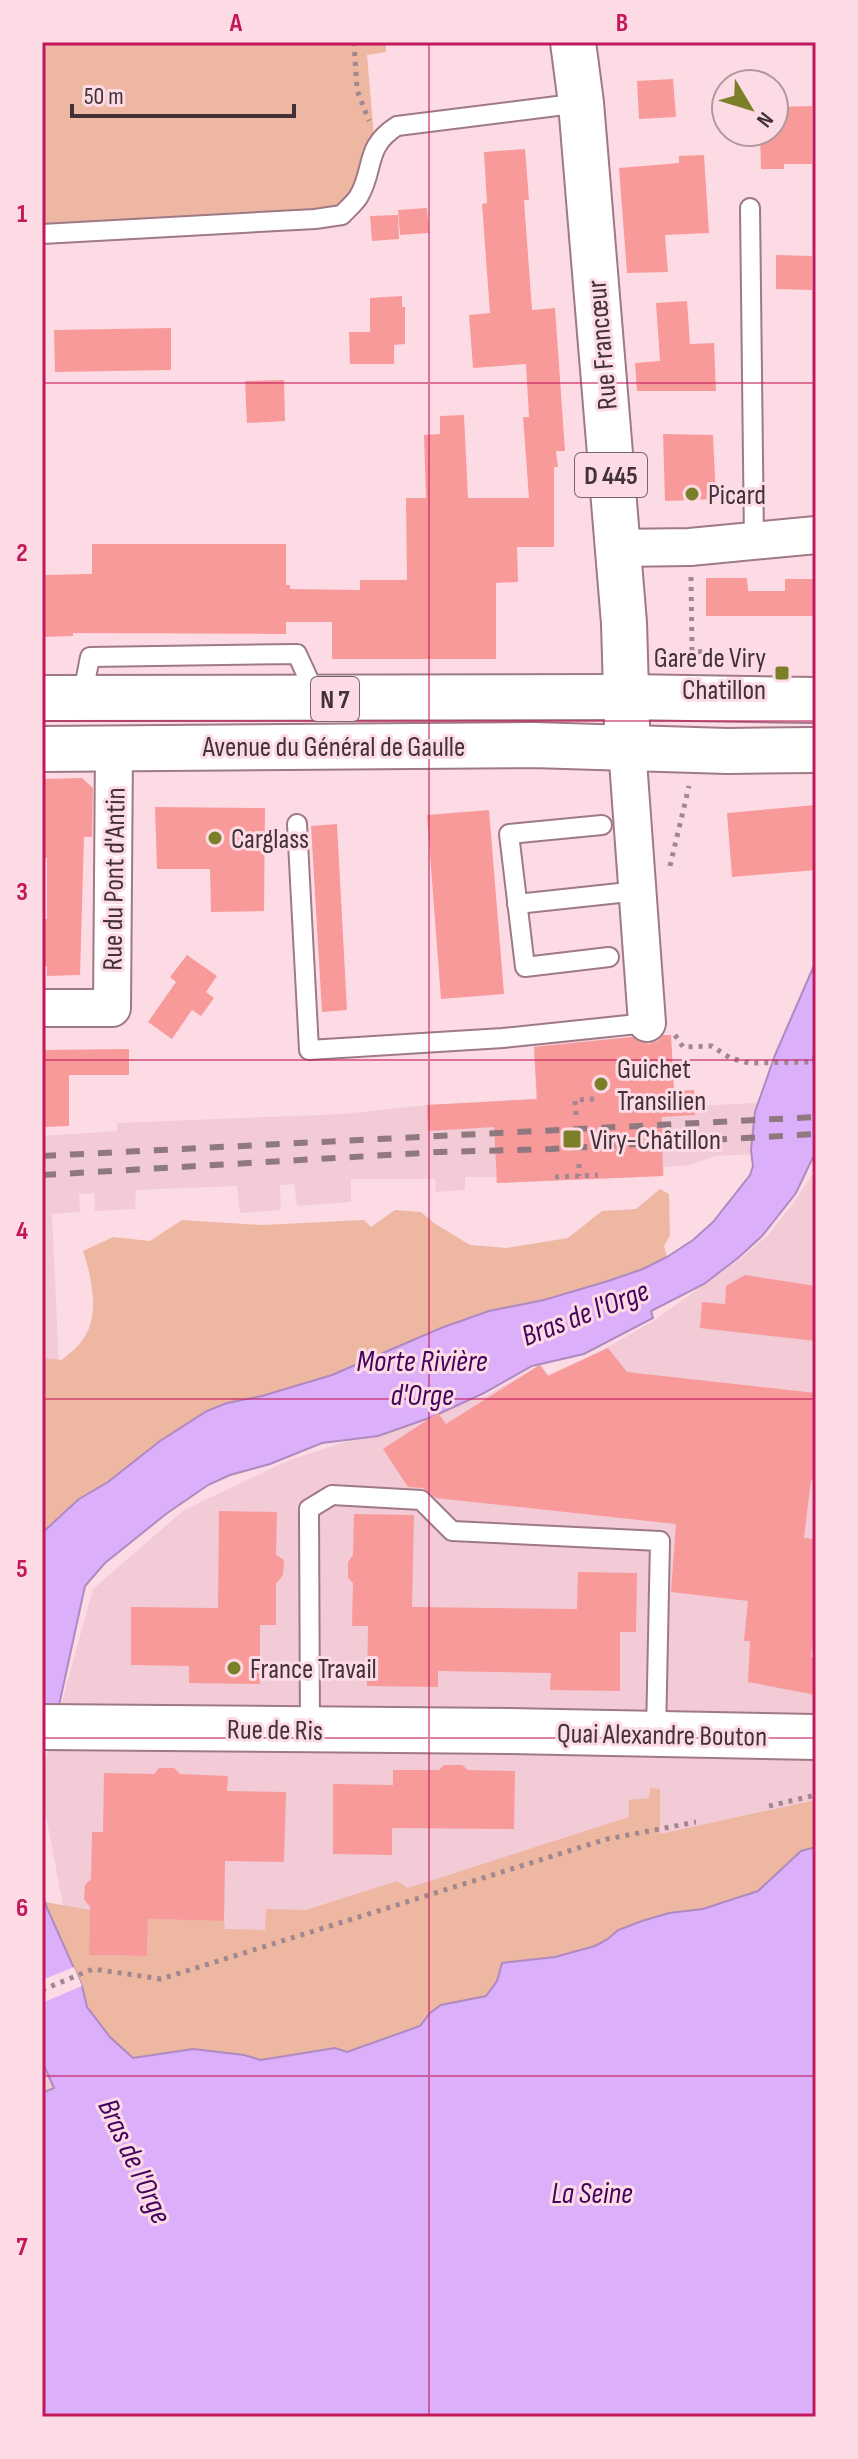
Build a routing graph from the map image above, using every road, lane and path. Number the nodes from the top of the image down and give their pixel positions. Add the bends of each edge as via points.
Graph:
1 (354, 42) edge
2 (573, 42) edge
3 (581, 103) junction
4 (383, 136) junction
5 (750, 208) dead end
6 (42, 234) edge
7 (816, 535) edge
8 (754, 541) junction
9 (616, 548) junction
10 (691, 568) dead end
11 (722, 653) dead end
12 (627, 697) junction
13 (62, 698) edge
14 (816, 700) edge
15 (627, 747) junction
16 (42, 749) edge
17 (114, 749) junction
18 (816, 750) edge
19 (690, 783) dead end
20 (297, 824) dead end
21 (602, 825) dead end
22 (652, 885) junction
23 (517, 904) junction
24 (609, 957) dead end
25 (42, 1008) edge
26 (659, 1036) junction
27 (683, 1047) junction
28 (816, 1062) edge
29 (594, 1099) dead end
30 (576, 1115) dead end
31 (579, 1164) dead end
32 (598, 1175) dead end
33 (579, 1176) junction
34 (555, 1177) dead end
35 (50, 1726) edge
36 (310, 1729) junction
37 (509, 1731) joint
38 (656, 1734) junction
39 (816, 1737) edge
40 (816, 1795) edge
41 (769, 1806) dead end
42 (696, 1822) dead end
43 (42, 1990) edge

1 - 4 path via 357,90 371,124
2 - 3 main road, Rue Francœur / D 445
3 - 4 lane via 397,126
3 - 9 main road, Rue Francœur / D 445
4 - 6 lane via 359,196 342,215
5 - 8 lane
7 - 8 street
8 - 9 street
9 - 12 main road, Rue Francœur / D 445
10 - 11 path via 692,651
12 - 13 main road, Avenue du Général de Gaulle / N 7
12 - 14 main road, N 7
12 - 15 main road, Rue Francœur
15 - 17 main road, Avenue du Général de Gaulle / N 7
15 - 18 main road, N 7
15 - 22 street
16 - 17 main road, Avenue du Général de Gaulle / N 7
17 - 25 street, Rue du Pont d'Antin via 112,1008
19 - 22 path
20 - 26 lane via 309,1050 503,1038
21 - 23 lane via 509,834
22 - 23 lane
22 - 26 street
23 - 24 lane via 525,967
26 - 27 path
26 - 27 path via 672,1030
27 - 28 path via 712,1046 749,1063
29 - 30 path via 575,1100
31 - 33 path
32 - 33 path
33 - 34 path
35 - 36 main road, Rue de Ris
36 - 37 main road, Rue de Ris
36 - 38 lane via 309,1509 332,1495 421,1500 452,1531 660,1541
37 - 38 main road, Quai Alexandre Bouton
38 - 39 main road, Quai Alexandre Bouton
40 - 41 path
42 - 43 path via 607,1839 161,1979 93,1969

